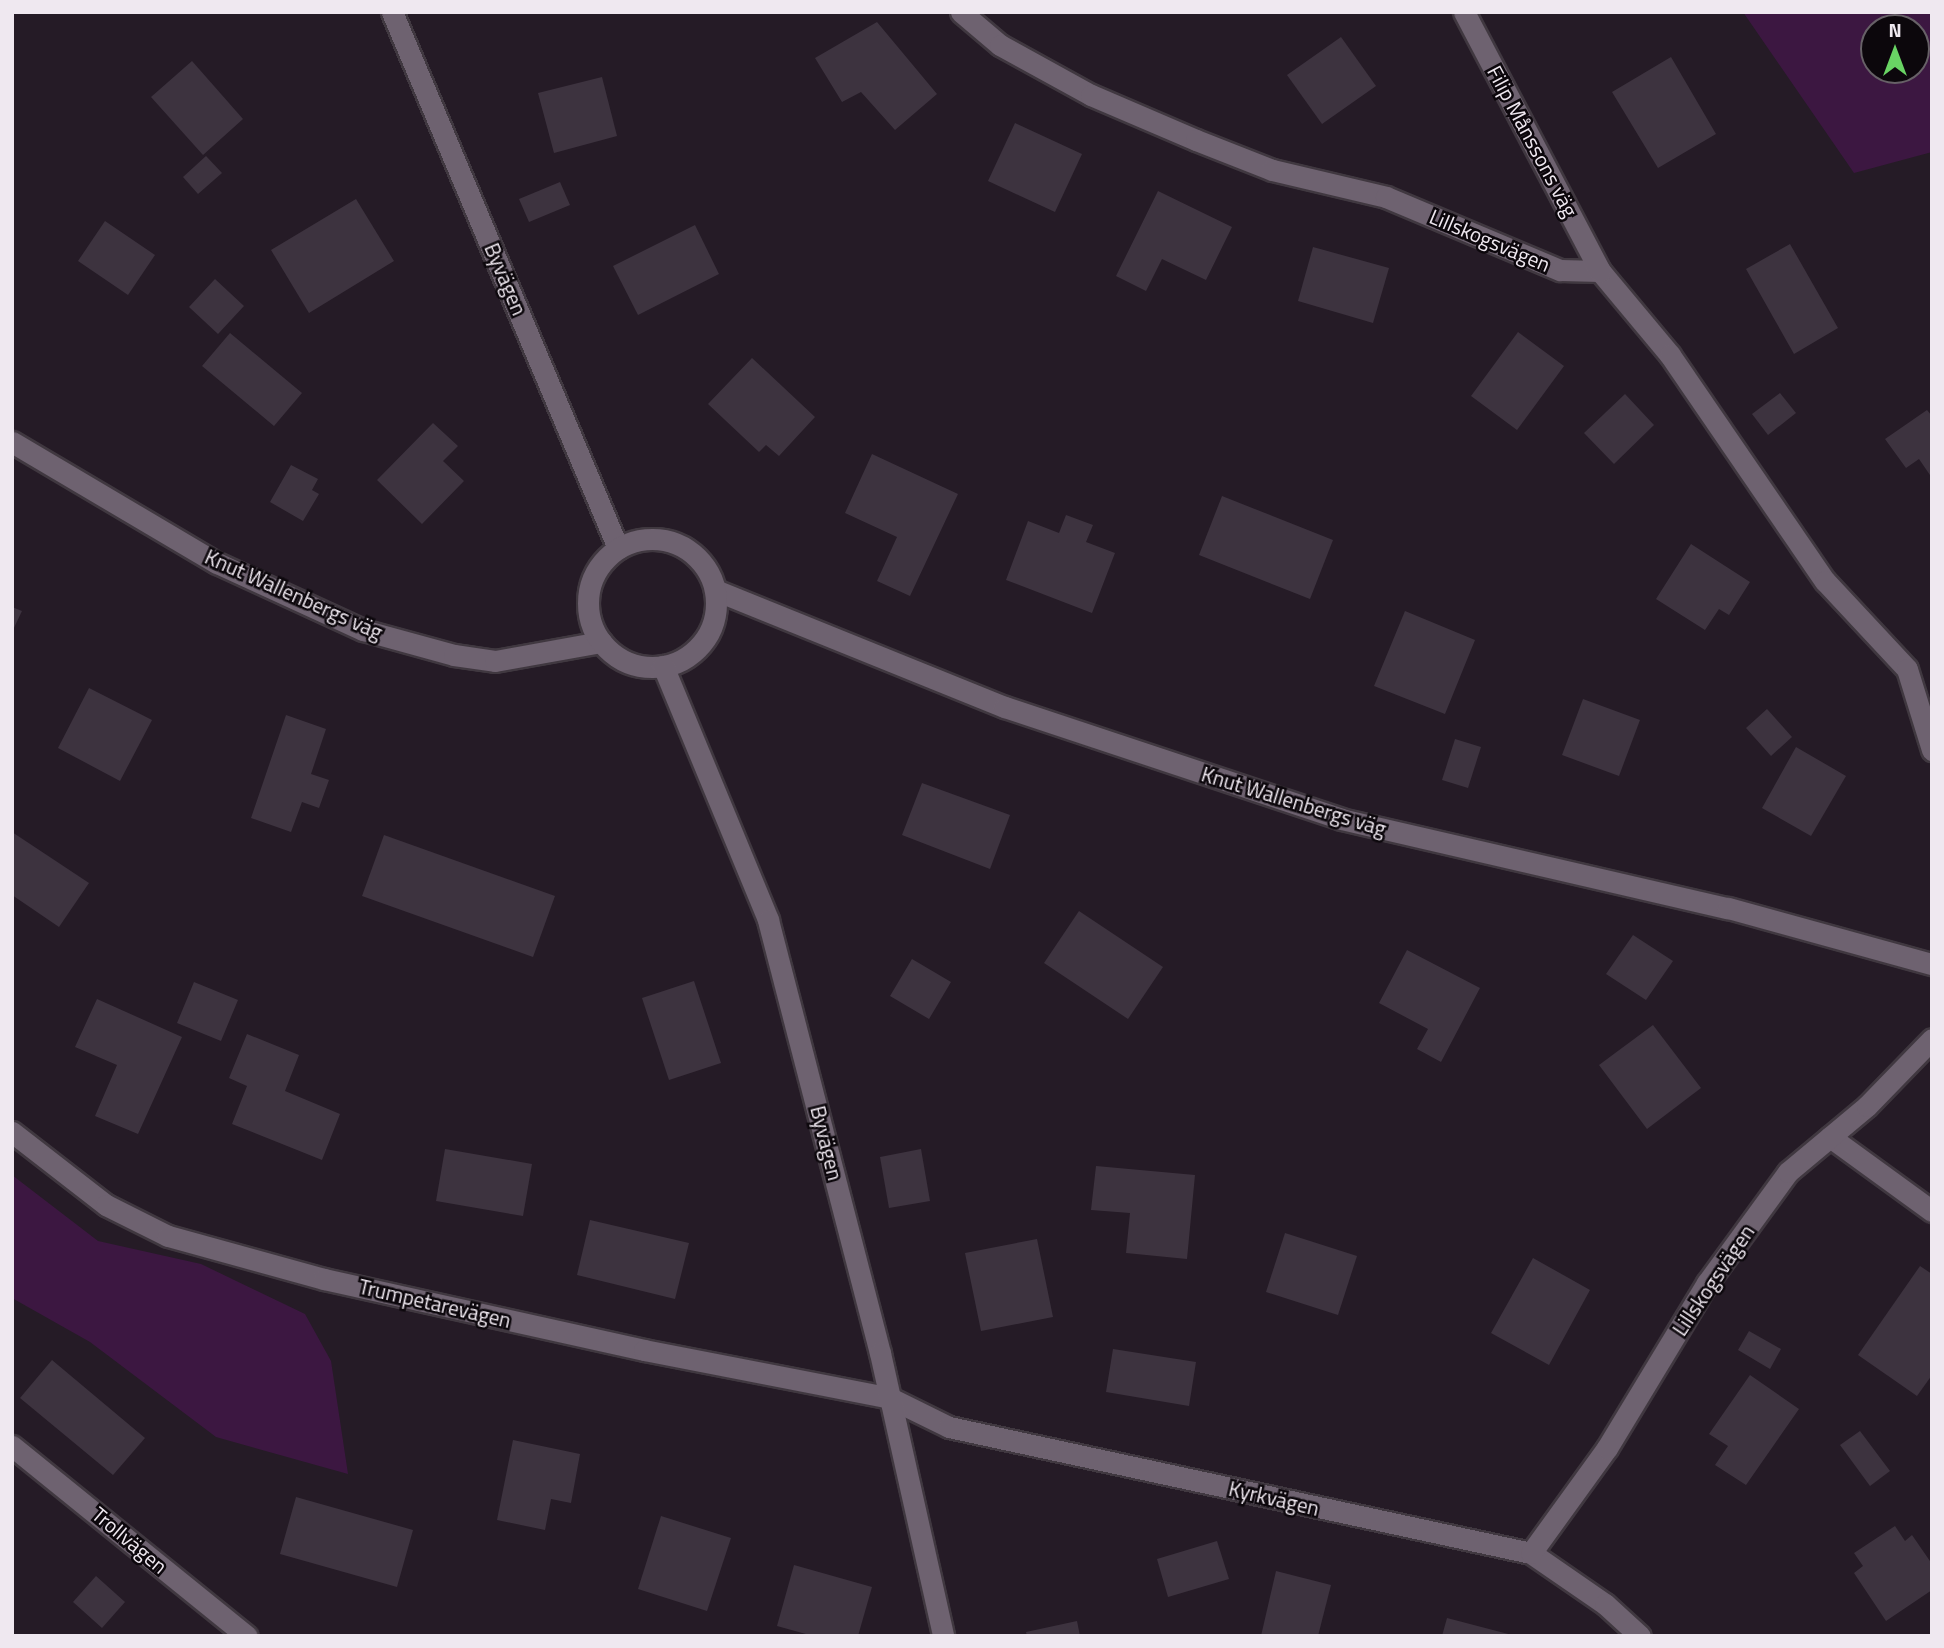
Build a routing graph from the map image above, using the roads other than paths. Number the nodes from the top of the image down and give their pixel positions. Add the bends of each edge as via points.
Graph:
1 (392, 12) edge
2 (961, 12) edge
3 (1464, 12) edge
4 (1601, 271) junction
5 (12, 442) edge
6 (618, 548) junction
7 (715, 590) junction
8 (601, 642) junction
9 (663, 666) junction
10 (1932, 750) edge
11 (1932, 964) edge
12 (1932, 1039) edge
13 (12, 1132) edge
14 (1830, 1137) junction
15 (1932, 1211) edge
16 (890, 1398) junction
17 (12, 1446) edge
18 (1531, 1553) junction
19 (247, 1636) edge
20 (943, 1636) edge
21 (1640, 1636) edge

1 - 6 street, Byvägen
2 - 4 street, Lillskogsvägen via 1000,45 1091,95 1196,140 1272,170 1387,197 1560,270
3 - 4 street, Filip Månssons väg
4 - 10 street via 1670,355 1825,581 1907,669
5 - 8 street, Knut Wallenbergs väg via 217,563 363,630 454,655 495,661
6 - 7 street via 638,540 661,539 682,546 700,559
6 - 8 street via 598,568 589,589 591,623
7 - 9 street via 716,612 709,631 695,650
7 - 11 street, Knut Wallenbergs väg via 1005,708 1341,819 1728,908
8 - 9 street via 633,663
9 - 16 street, Byvägen via 768,920
12 - 14 street, Lillskogsvägen
13 - 16 street, Trumpetarevägen via 106,1205 168,1236 324,1279
14 - 15 street
14 - 18 street, Lillskogsvägen via 1788,1172 1707,1283 1607,1448
16 - 18 street, Kyrkvägen via 949,1427
16 - 20 street, Byvägen
17 - 19 street, Trollvägen
18 - 21 street, Kyrkvägen via 1605,1604

